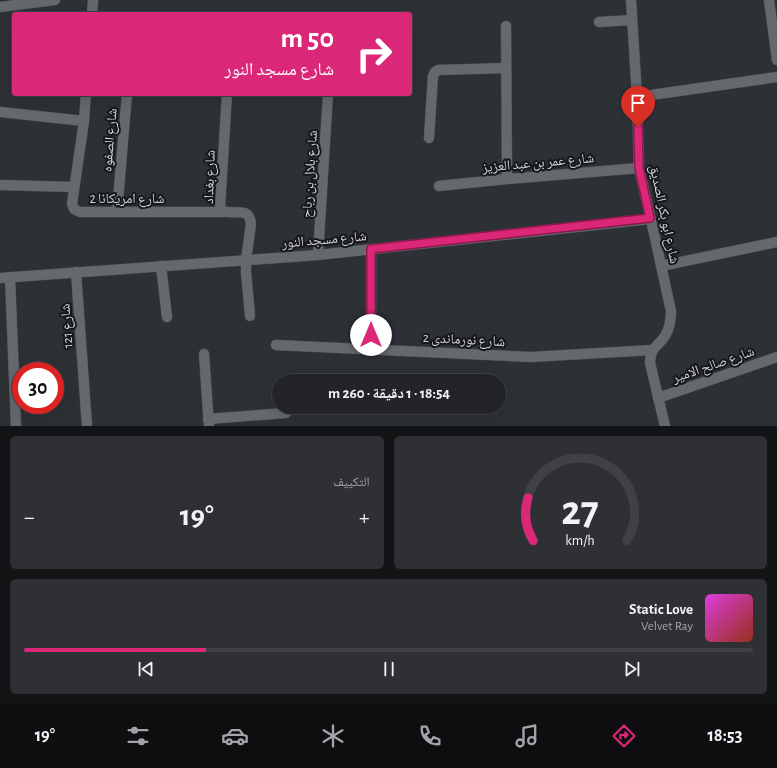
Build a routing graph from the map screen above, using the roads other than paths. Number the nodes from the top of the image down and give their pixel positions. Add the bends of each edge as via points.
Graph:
1 (55, 0) edge
2 (93, 0) edge
3 (631, 0) edge
4 (769, 0) edge
5 (0, 7) edge
6 (92, 12) edge
7 (632, 20) junction
8 (599, 22) dead end
9 (506, 26) dead end
10 (777, 60) edge
11 (506, 68) junction
12 (777, 78) edge
13 (86, 96) edge
14 (127, 96) edge
15 (227, 96) edge
16 (328, 96) edge
17 (637, 97) junction
18 (0, 112) edge
19 (84, 121) junction
20 (429, 138) dead end
21 (639, 168) junction
22 (507, 179) junction
23 (0, 185) edge
24 (440, 186) dead end
25 (74, 187) junction
26 (117, 212) junction
27 (224, 212) junction
28 (650, 218) junction
29 (777, 242) edge
30 (371, 249) junction
31 (318, 255) junction
32 (246, 260) junction
33 (161, 266) junction
34 (662, 266) junction
35 (76, 272) junction
36 (5, 278) edge
37 (250, 316) dead end
38 (167, 317) dead end
39 (276, 345) dead end
40 (371, 349) junction
41 (652, 350) junction
42 (204, 354) dead end
43 (777, 357) edge
44 (658, 398) junction
45 (278, 414) edge
46 (209, 423) edge
47 (16, 426) edge
48 (87, 426) edge
49 (665, 426) edge

1 - 5 street
2 - 6 street
3 - 7 street, شارع ابو بكر الصديق
4 - 10 street
7 - 8 street
7 - 17 street, شارع ابو بكر الصديق
9 - 11 street
11 - 20 street via 435,72
11 - 22 street
12 - 17 street
13 - 19 street, شارع امريكانا 2
14 - 26 street, شارع الصفوه
15 - 27 street, شارع بغداد via 220,207
16 - 31 street, شارع بلال بن رباح
17 - 21 street, شارع ابو بكر الصديق
18 - 19 street
19 - 25 street, شارع امريكانا 2
21 - 22 street, شارع عمر بن عبد العزيز
21 - 28 street, شارع ابو بكر الصديق
22 - 24 street, شارع عمر بن عبد العزيز
23 - 25 street
25 - 26 street, شارع امريكانا 2 via 74,209 80,212
26 - 27 street, شارع امريكانا 2
27 - 32 street, شارع بغداد via 243,212 251,219
28 - 30 street, شارع مسجد النور
28 - 34 street, شارع ابو بكر الصديق
29 - 34 street
30 - 31 street, شارع مسجد النور
30 - 40 street
31 - 32 street, شارع مسجد النور
32 - 33 street, شارع مسجد النور
32 - 37 street
33 - 35 street, شارع مسجد النور
33 - 38 street
34 - 41 street, شارع ابو بكر الصديق via 671,320 664,336
35 - 36 street, شارع مسجد النور
35 - 48 street, شارع 121
36 - 47 street
39 - 40 street, شارع نورماندى 2
40 - 41 street, شارع نورماندى 2 via 530,357
41 - 44 street via 650,363
42 - 46 street
43 - 44 street, شارع صالح الامير
44 - 49 street
45 - 46 street

